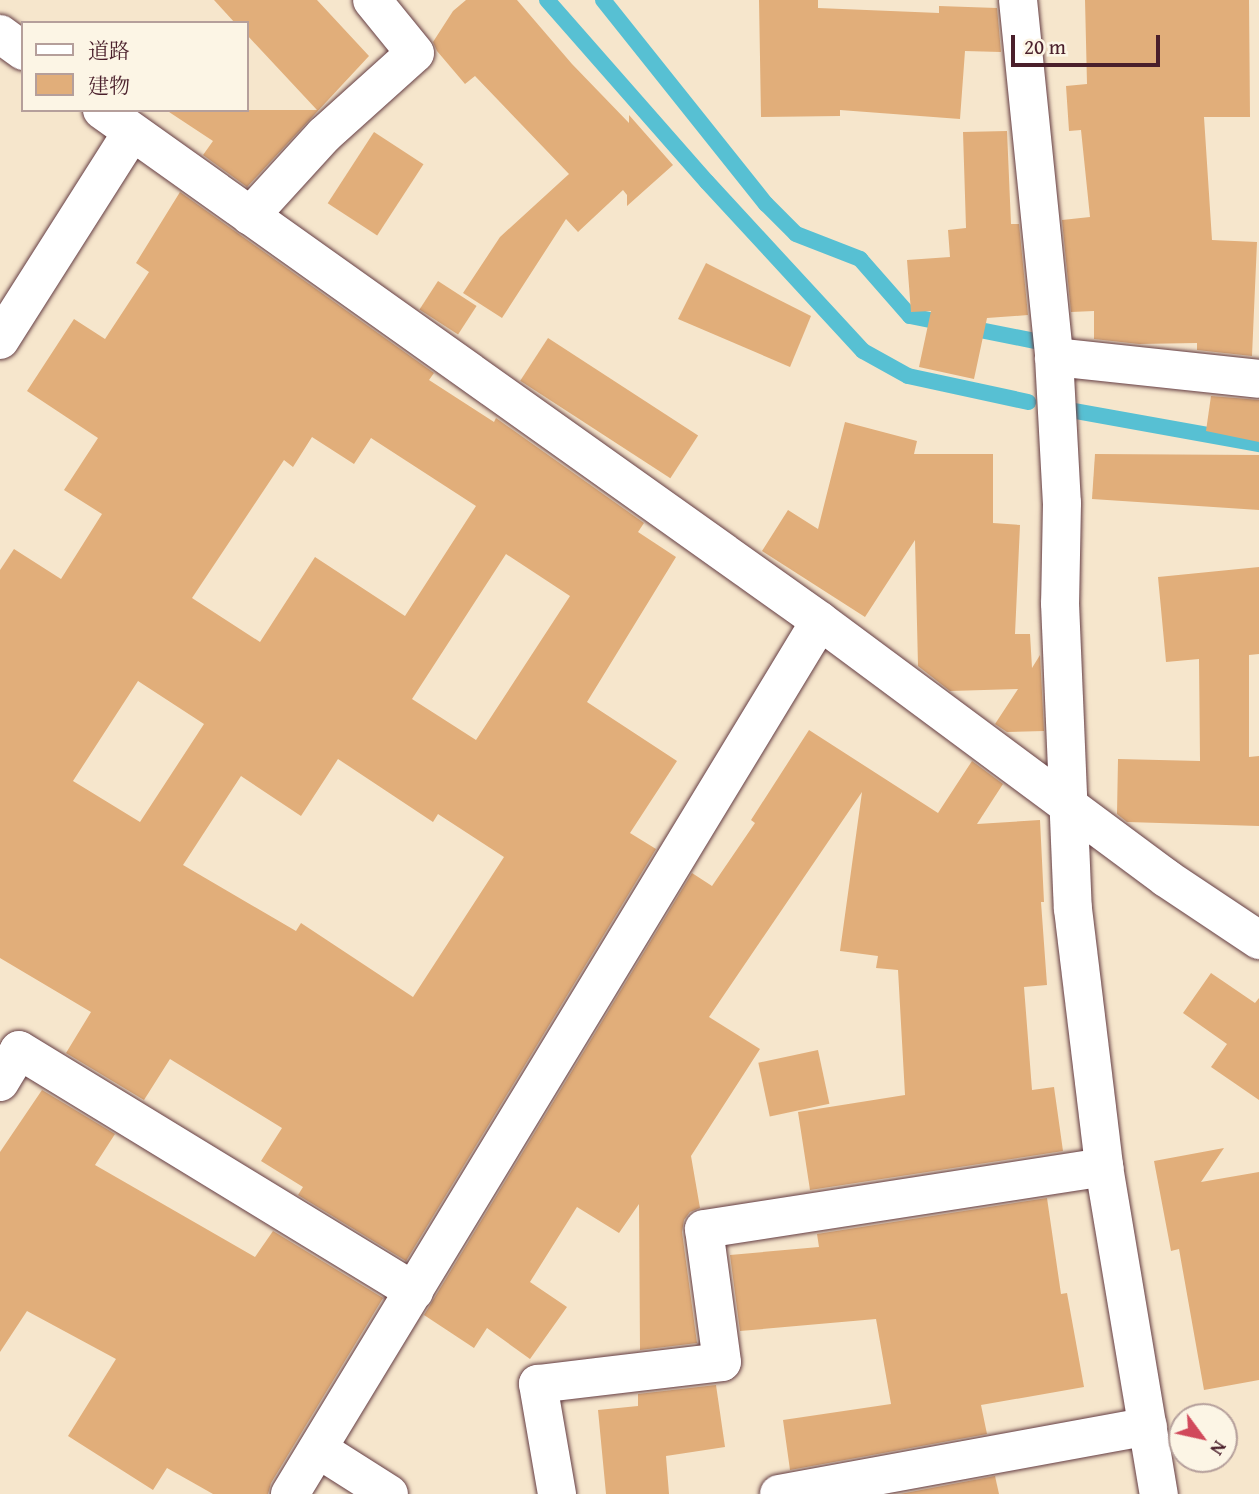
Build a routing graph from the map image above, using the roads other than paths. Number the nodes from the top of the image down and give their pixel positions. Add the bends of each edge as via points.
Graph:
1 (372, 0) edge
2 (1018, 0) edge
3 (0, 34) edge
4 (21, 50) edge
5 (105, 112) edge
6 (132, 132) junction
7 (250, 216) junction
8 (0, 340) edge
9 (1054, 357) junction
10 (1259, 379) edge
11 (820, 621) junction
12 (1070, 806) junction
13 (1259, 940) edge
14 (0, 1082) edge
15 (1104, 1167) junction
16 (414, 1291) junction
17 (1148, 1426) junction
18 (317, 1449) junction
19 (290, 1494) edge
20 (389, 1494) edge
21 (557, 1494) edge
22 (779, 1494) edge
23 (1159, 1494) edge

1 - 7 street via 415,53 324,135
2 - 9 street
3 - 4 street
5 - 6 street
6 - 7 street
6 - 8 street
7 - 11 street
9 - 10 street
9 - 12 street
11 - 12 street
11 - 16 street
12 - 13 street
12 - 15 street via 1073,909
14 - 16 street via 19,1050
15 - 17 street
15 - 21 street via 704,1229 722,1362 538,1384
16 - 18 street
17 - 22 street
17 - 23 street
18 - 19 street
18 - 20 street

